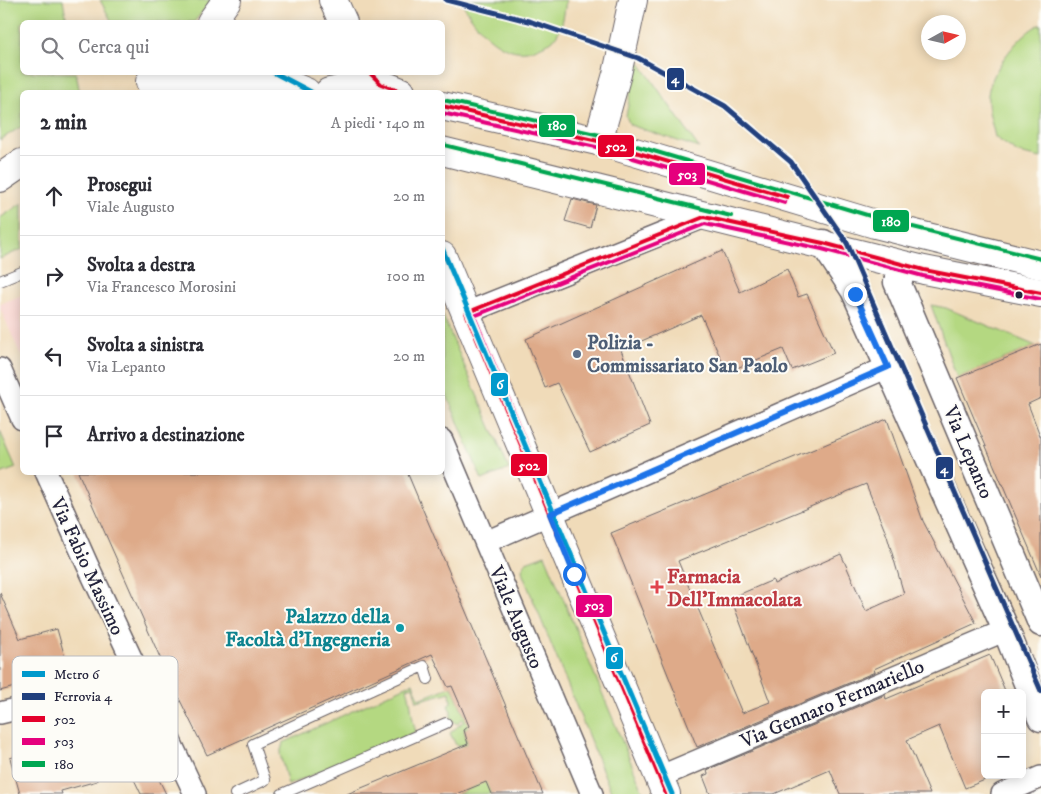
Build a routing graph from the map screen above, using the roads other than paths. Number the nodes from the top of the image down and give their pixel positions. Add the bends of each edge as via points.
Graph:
1 (227, 0) edge
2 (333, 0) edge
3 (633, 0) edge
4 (212, 20) edge
5 (342, 20) edge
6 (265, 75) edge
7 (357, 75) edge
8 (367, 75) edge
9 (370, 75) edge
10 (161, 79) edge
11 (252, 90) edge
12 (301, 90) edge
13 (338, 90) edge
14 (373, 90) edge
15 (397, 90) edge
16 (445, 107) edge
17 (598, 141) junction
18 (445, 152) edge
19 (20, 165) edge
20 (0, 178) edge
21 (704, 217) junction
22 (823, 243) junction
23 (445, 263) edge
24 (1041, 265) edge
25 (924, 270) junction
26 (20, 273) edge
27 (0, 281) edge
28 (1041, 293) edge
29 (466, 313) junction
30 (888, 367) junction
31 (0, 369) edge
32 (20, 415) edge
33 (445, 447) edge
34 (47, 475) edge
35 (550, 514) junction
36 (486, 542) junction
37 (1041, 623) edge
38 (1006, 630) junction
39 (130, 656) edge
40 (1033, 673) edge
41 (428, 679) dead end
42 (1041, 718) edge
43 (446, 723) dead end
44 (178, 758) edge
45 (1041, 777) edge
46 (662, 785) edge
47 (195, 794) edge
48 (235, 794) edge
49 (282, 794) edge
50 (592, 794) edge
51 (1002, 794) edge

1 - 4 main road
2 - 5 main road
3 - 17 main road
6 - 12 main road
7 - 13 main road via 353,83
8 - 14 main road
9 - 15 main road
10 - 11 main road via 221,80
16 - 17 main road
17 - 24 main road via 875,224
18 - 21 main road
19 - 20 main road
21 - 22 main road
21 - 29 street
22 - 25 main road
22 - 30 street, Via Lepanto via 854,290
23 - 29 main road
25 - 28 main road
25 - 37 street, Via Lepanto via 906,267 897,282
26 - 27 lane
29 - 35 main road
30 - 35 street
30 - 38 street, Via Lepanto
31 - 32 street
33 - 36 street, Viale Augusto
34 - 39 street, Via Fabio Massimo
35 - 36 street
35 - 46 main road
36 - 50 street, Viale Augusto
38 - 40 street, Via Lepanto
38 - 46 street, Via Gennaro Fermariello
40 - 42 street, Via Lepanto
41 - 48 lane via 424,666 253,744 265,780
43 - 49 lane
44 - 47 street, Via Fabio Massimo
45 - 51 street

